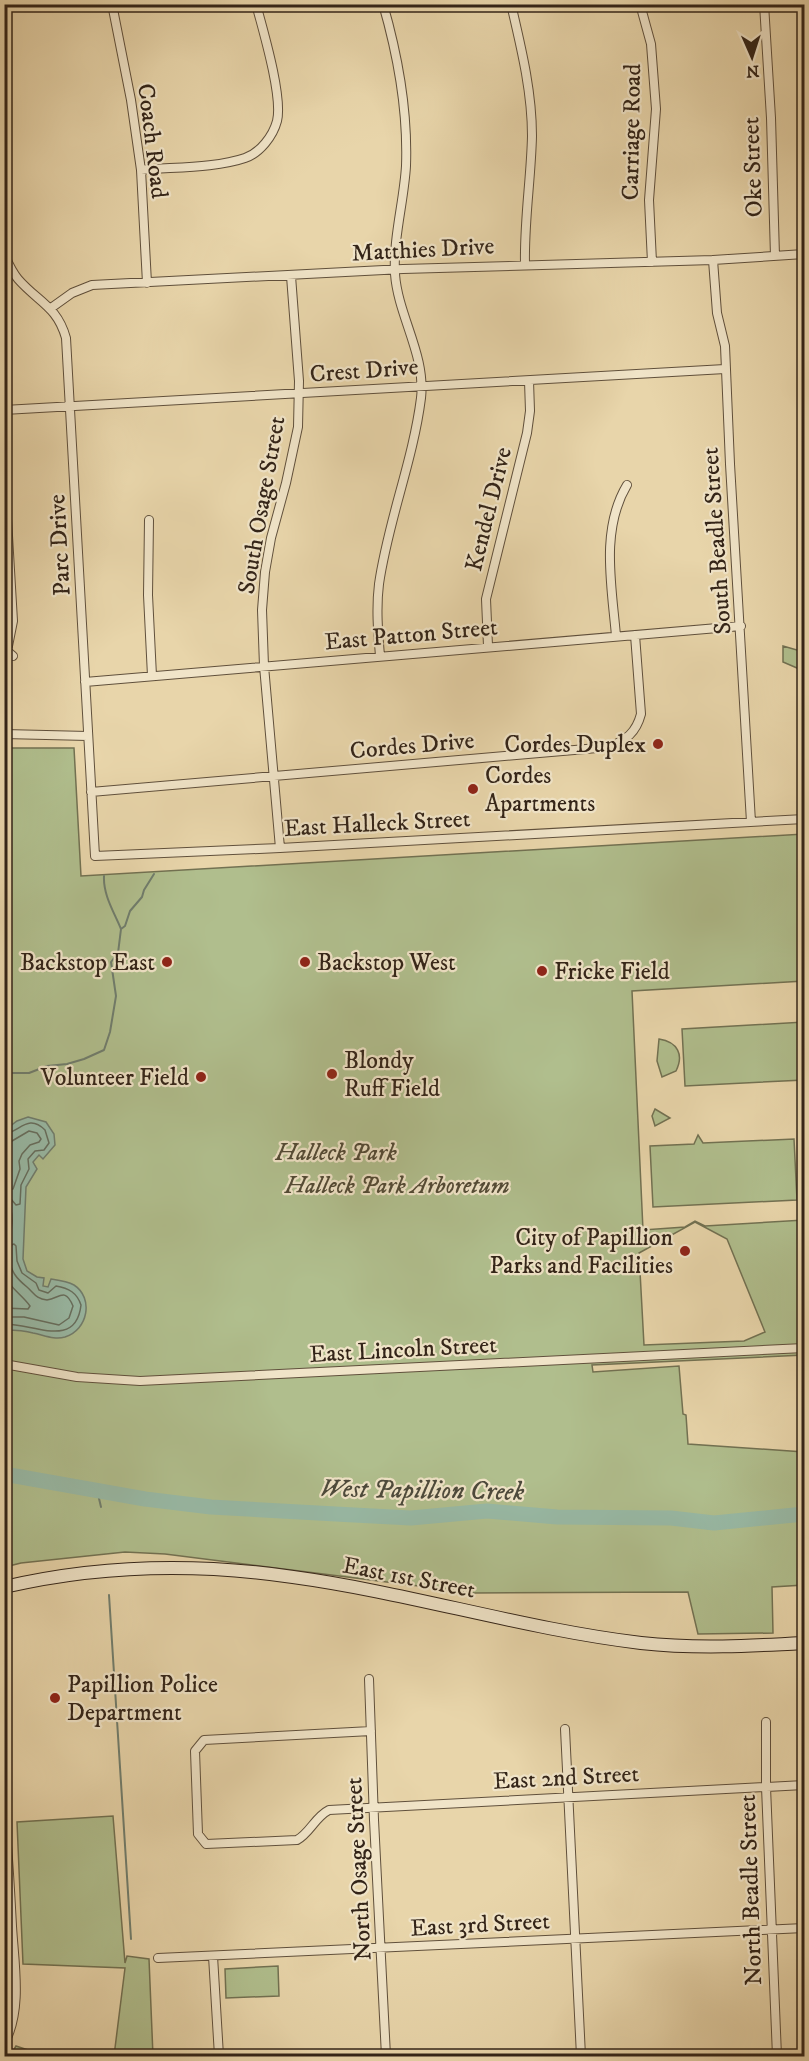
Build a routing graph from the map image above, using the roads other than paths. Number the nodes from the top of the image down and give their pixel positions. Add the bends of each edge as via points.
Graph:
1 (112, 4) edge
2 (256, 4) edge
3 (383, 4) edge
4 (511, 4) edge
5 (640, 4) edge
6 (764, 4) edge
7 (141, 170) junction
8 (4, 254) edge
9 (804, 254) edge
10 (775, 256) junction
11 (713, 260) junction
12 (652, 262) junction
13 (525, 264) junction
14 (395, 270) junction
15 (8, 272) edge
16 (291, 276) junction
17 (147, 283) junction
18 (51, 308) junction
19 (725, 369) junction
20 (529, 381) junction
21 (421, 386) junction
22 (299, 394) junction
23 (71, 406) junction
24 (4, 410) edge
25 (4, 468) edge
26 (627, 485) dead end
27 (149, 520) dead end
28 (6, 524) edge
29 (741, 626) junction
30 (635, 635) junction
31 (616, 636) junction
32 (488, 646) junction
33 (5, 650) edge
34 (14, 656) dead end
35 (380, 656) junction
36 (264, 666) junction
37 (152, 676) junction
38 (84, 682) junction
39 (4, 734) edge
40 (88, 735) junction
41 (274, 777) junction
42 (91, 792) junction
43 (804, 819) edge
44 (751, 822) junction
45 (280, 848) junction
46 (95, 856) joint
47 (804, 1348) edge
48 (4, 1364) edge
49 (4, 1587) edge
50 (804, 1643) edge
51 (369, 1679) dead end
52 (766, 1722) dead end
53 (565, 1729) dead end
54 (371, 1731) junction
55 (804, 1785) edge
56 (766, 1787) junction
57 (567, 1796) junction
58 (374, 1807) junction
59 (4, 1811) edge
60 (804, 1928) edge
61 (771, 1929) junction
62 (574, 1939) junction
63 (381, 1948) junction
64 (213, 1956) junction
65 (158, 1958) dead end
66 (4, 2044) edge
67 (219, 2056) edge
68 (387, 2056) edge
69 (581, 2056) edge
70 (777, 2056) edge

1 - 7 street, Coach Road
2 - 7 street via 277,100 278,120 269,139 248,157 230,162
3 - 14 street via 404,114 406,164
4 - 13 street via 524,56 532,133
5 - 12 street, Carriage Road via 651,44 656,109 648,200
6 - 10 street, Oke Street
7 - 17 street, Coach Road
8 - 15 street, Parc Drive
9 - 10 street, Matthies Drive
10 - 11 street, Matthies Drive
11 - 12 street, Matthies Drive
11 - 19 street, South Beadle Street
12 - 13 street, Matthies Drive
13 - 14 street, Matthies Drive
14 - 16 street, Matthies Drive
14 - 21 street
15 - 18 street, Parc Drive
16 - 17 street, Matthies Drive
16 - 22 street, South Osage Street
17 - 18 street, Matthies Drive via 92,285
18 - 23 street, Parc Drive via 66,338
19 - 20 street, Crest Drive
19 - 29 street, South Beadle Street
20 - 21 street, Crest Drive
20 - 32 street, Kendel Drive via 527,434 486,599
21 - 22 street, Crest Drive
21 - 35 street via 411,455 379,584
22 - 23 street, Crest Drive
22 - 36 street, South Osage Street via 298,427 265,572
23 - 24 street, Crest Drive
23 - 38 street, Parc Drive
25 - 28 street
26 - 31 street via 613,523 610,551
27 - 37 street
28 - 33 street via 13,621
29 - 30 street, East Patton Street
29 - 44 street, South Beadle Street
30 - 31 street, East Patton Street
30 - 41 street, Cordes Drive via 641,714 632,734 609,747
31 - 32 street, East Patton Street
32 - 35 street, East Patton Street
33 - 34 street
35 - 36 street, East Patton Street
36 - 37 street, East Patton Street
36 - 41 street, South Osage Street
37 - 38 street, East Patton Street
38 - 40 street, Parc Drive
39 - 40 street
40 - 42 street, Parc Drive
41 - 42 street, Cordes Drive
41 - 45 street, South Osage Street
42 - 46 street, Parc Drive
43 - 44 street, East Halleck Street
44 - 45 street, East Halleck Street
45 - 46 street, East Halleck Street
47 - 48 street, East Lincoln Street via 140,1382 77,1377
49 - 50 main road, East 1st Street via 101,1572 252,1572 354,1587 642,1643 722,1647
51 - 54 street, North Osage Street
52 - 56 street, North Beadle Street
53 - 57 street
54 - 58 street, North Osage Street
54 - 58 street, East 2nd Street via 204,1740 195,1751 198,1834 206,1844 297,1840 322,1813
55 - 56 street, East 2nd Street
56 - 57 street, East 2nd Street
56 - 61 street, North Beadle Street
57 - 58 street, East 2nd Street
57 - 62 street
58 - 63 street, North Osage Street
59 - 66 street via 15,1980 14,2015
60 - 61 street, East 3rd Street
61 - 62 street, East 3rd Street
61 - 70 street, North Beadle Street
62 - 63 street, East 3rd Street
62 - 69 street
63 - 64 street, East 3rd Street
63 - 68 street, North Osage Street
64 - 65 street, East 3rd Street
64 - 67 street

